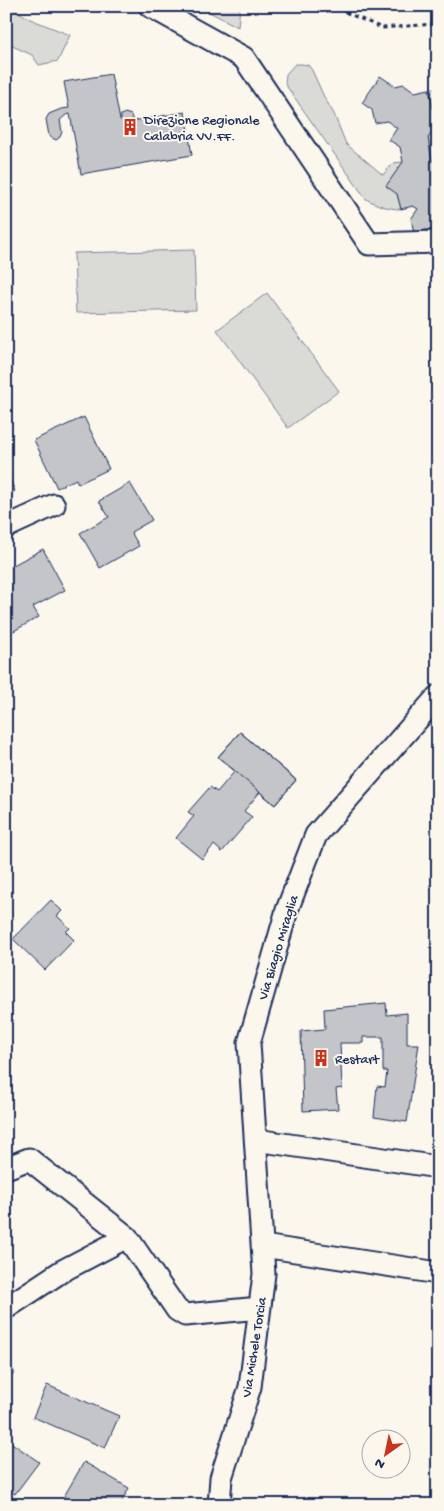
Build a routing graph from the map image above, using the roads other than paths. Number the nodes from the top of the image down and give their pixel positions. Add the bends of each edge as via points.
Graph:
1 (150, 6) edge
2 (438, 242) edge
3 (54, 505) dead end
4 (6, 527) edge
5 (438, 696) edge
6 (256, 1140) junction
7 (6, 1168) edge
8 (438, 1168) edge
9 (127, 1237) junction
10 (263, 1246) junction
11 (438, 1274) edge
12 (6, 1308) edge
13 (260, 1308) junction
14 (219, 1505) edge

1 - 2 street via 244,58 369,244
3 - 4 street
5 - 6 street, Via Biagio Miraglia via 316,835 287,910 249,1043
6 - 8 street
6 - 10 street, Via Biagio Miraglia
7 - 9 street via 29,1159
9 - 12 street via 62,1270
9 - 13 street via 176,1310 185,1315
10 - 11 street
10 - 13 street, Via Michele Torcia
13 - 14 street, Via Michele Torcia via 250,1387 221,1478

